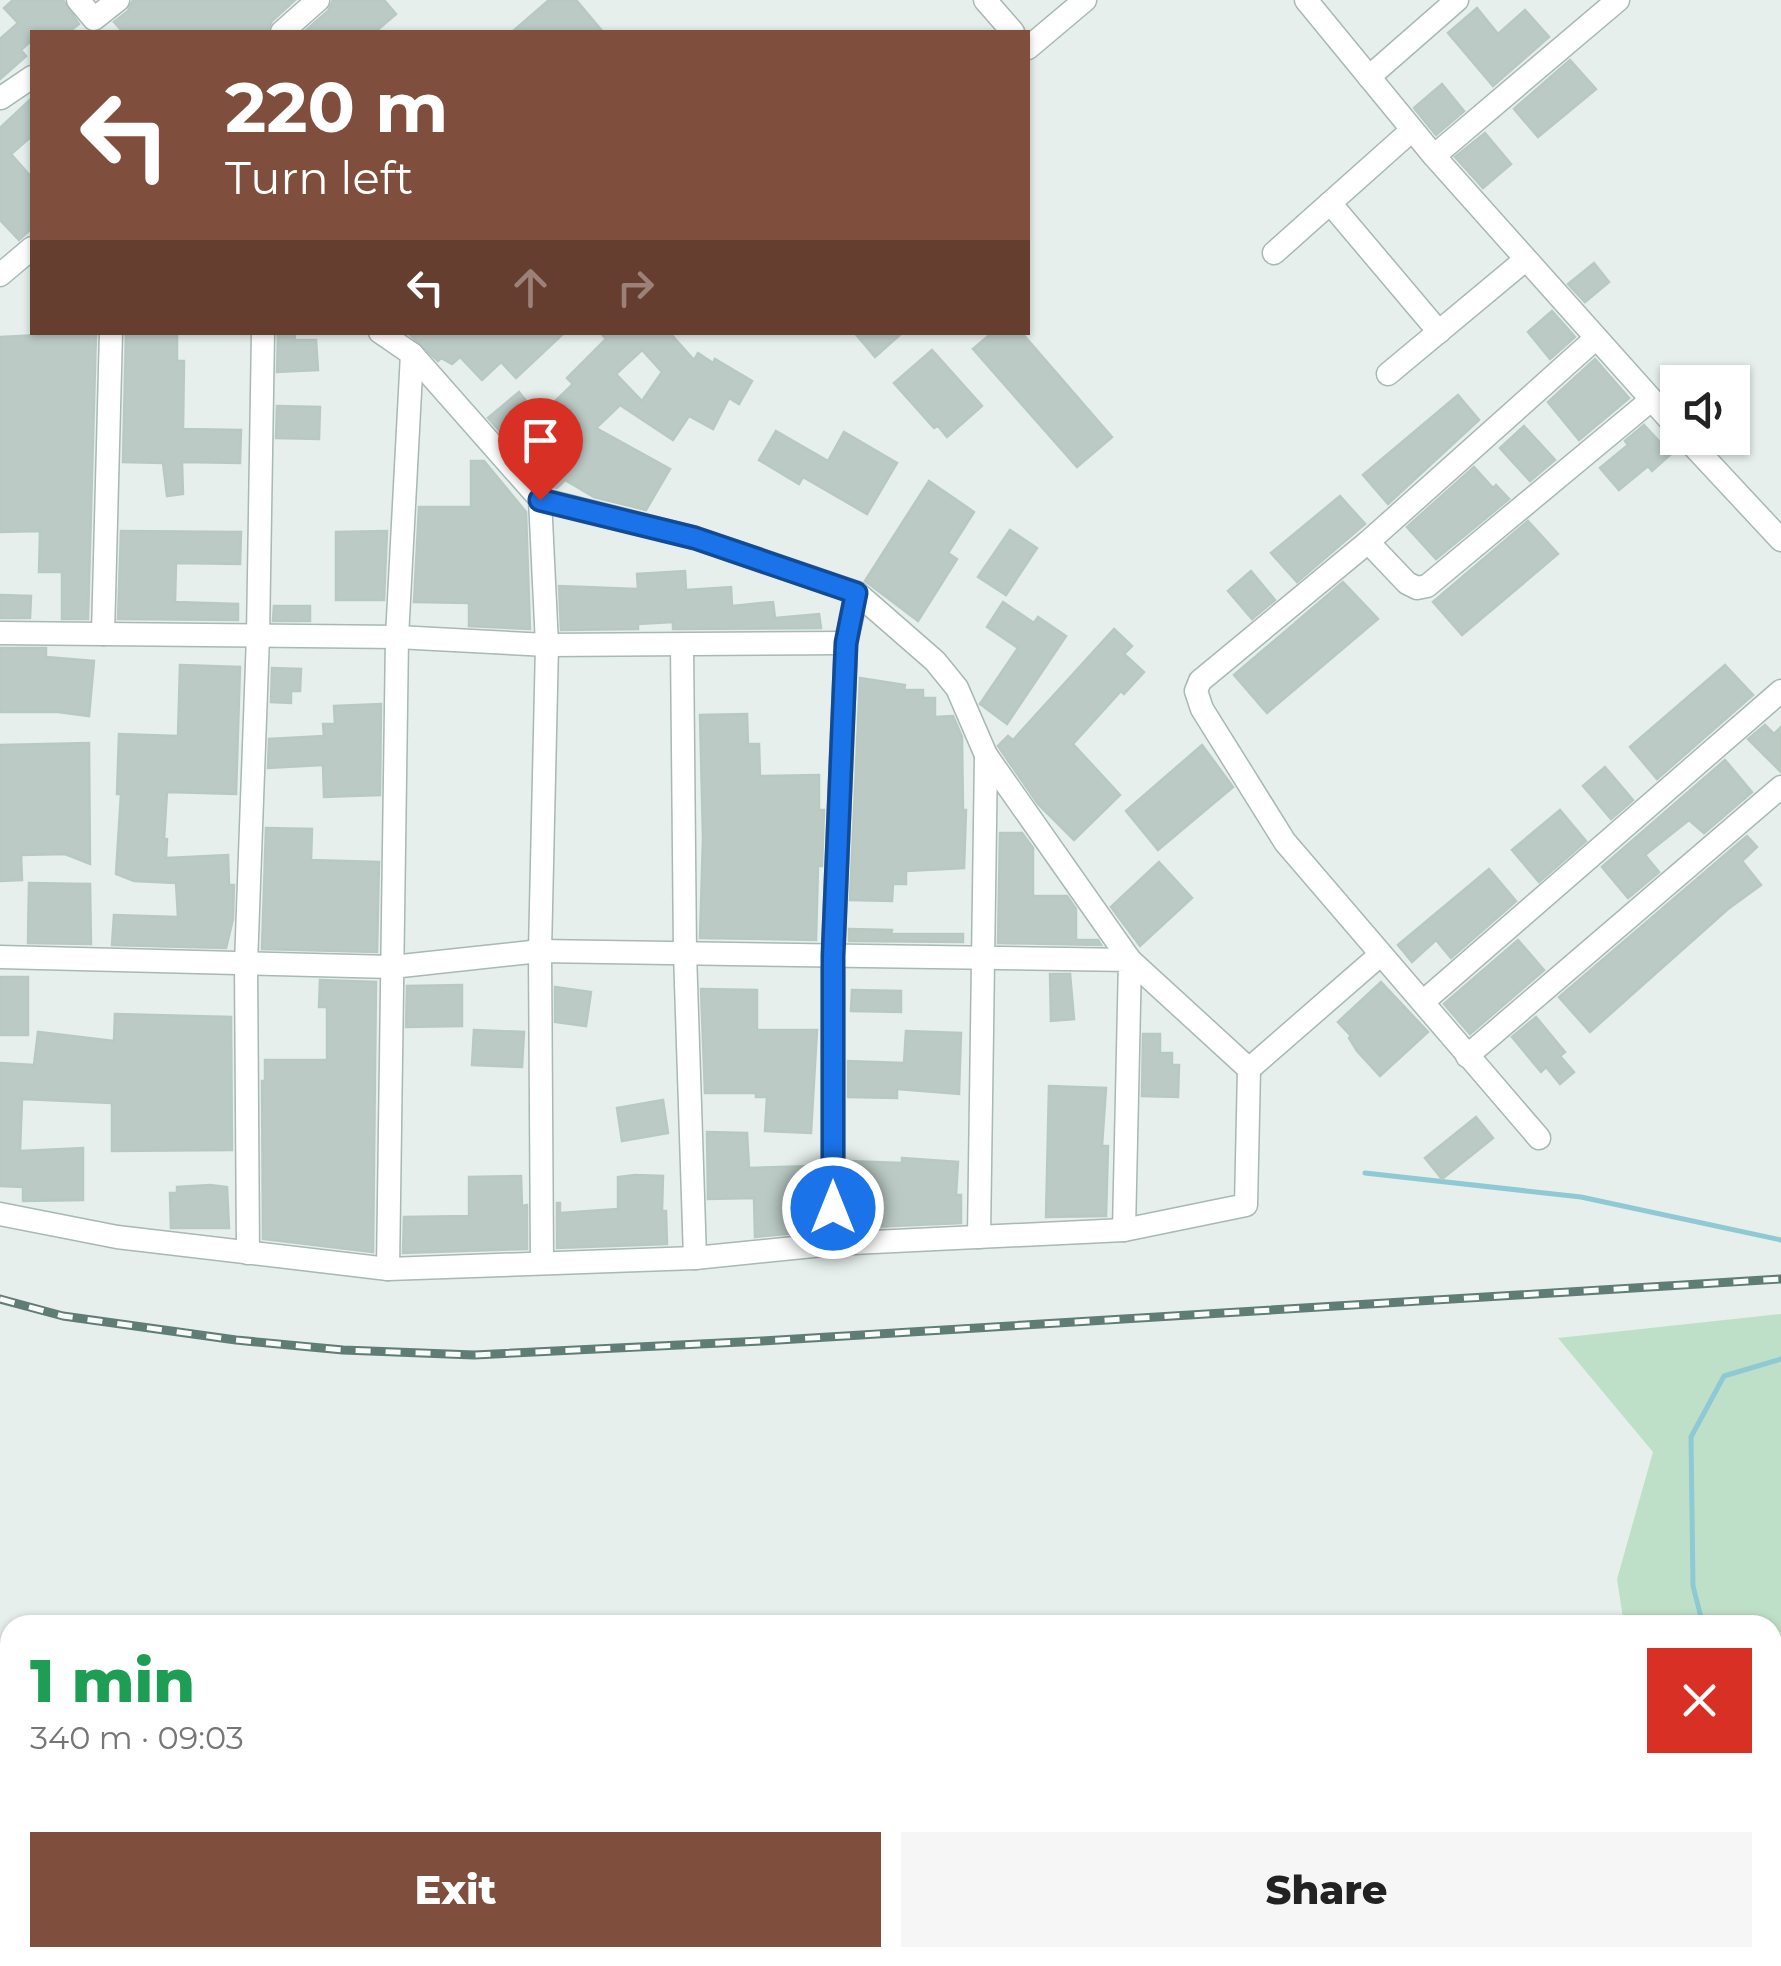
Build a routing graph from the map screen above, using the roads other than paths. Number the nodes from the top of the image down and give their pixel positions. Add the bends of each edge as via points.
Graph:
1 (78, 0) edge
2 (118, 0) edge
3 (318, 0) edge
4 (985, 0) edge
5 (1085, 0) edge
6 (1306, 0) edge
7 (1458, 0) edge
8 (1609, 3) edge
9 (88, 26) edge
10 (284, 30) edge
11 (1011, 30) edge
12 (1030, 46) edge
13 (30, 78) edge
14 (1369, 78) junction
15 (0, 98) edge
16 (1412, 130) junction
17 (1434, 156) junction
18 (1330, 203) junction
19 (30, 250) edge
20 (1274, 253) dead end
21 (1524, 260) junction
22 (0, 275) edge
23 (1439, 332) junction
24 (111, 335) edge
25 (263, 335) edge
26 (384, 335) edge
27 (1595, 339) junction
28 (412, 354) junction
29 (1388, 374) dead end
30 (1651, 400) junction
31 (1660, 410) edge
32 (1702, 455) edge
33 (540, 500) junction
34 (1781, 540) edge
35 (1368, 542) junction
36 (856, 593) junction
37 (0, 633) edge
38 (103, 634) junction
39 (258, 636) junction
40 (397, 638) junction
41 (846, 643) junction
42 (547, 645) junction
43 (682, 645) junction
44 (1781, 691) edge
45 (986, 755) junction
46 (1781, 787) edge
47 (540, 951) junction
48 (684, 954) junction
49 (1380, 955) junction
50 (833, 956) junction
51 (0, 958) edge
52 (982, 958) junction
53 (1130, 960) junction
54 (246, 964) junction
55 (392, 967) junction
56 (1424, 1001) junction
57 (1467, 1056) junction
58 (1249, 1069) junction
59 (1539, 1138) dead end
60 (0, 1214) edge
61 (1124, 1230) junction
62 (979, 1237) junction
63 (833, 1244) junction
64 (248, 1252) junction
65 (695, 1258) junction
66 (542, 1263) junction
67 (388, 1270) junction

1 - 9 street
2 - 9 street
3 - 10 street
4 - 11 street
5 - 12 street
6 - 14 street
7 - 14 street
8 - 17 street
13 - 15 street
14 - 16 street
16 - 17 street
16 - 18 street
17 - 21 street
18 - 20 street
18 - 23 street
19 - 22 street
21 - 23 street
21 - 27 street
23 - 29 street
24 - 38 street
25 - 39 street
26 - 28 street
27 - 30 street
27 - 35 street
28 - 33 street
28 - 40 street
30 - 31 street
30 - 35 street via 1427,586 1407,584
32 - 34 street
33 - 36 street via 695,538
33 - 42 street
35 - 49 street via 1196,691 1285,842
36 - 41 street
36 - 45 street via 936,661 957,688
37 - 38 street
38 - 39 street
39 - 40 street
39 - 54 street
40 - 42 street
40 - 55 street
41 - 43 street
41 - 50 street
42 - 43 street
42 - 47 street
43 - 48 street
44 - 56 street
45 - 52 street
45 - 53 street
46 - 57 street
47 - 48 street
47 - 55 street
47 - 66 street
48 - 50 street
48 - 65 street
49 - 56 street
49 - 58 street
50 - 52 street
50 - 63 street
51 - 54 street
52 - 53 street
52 - 62 street
53 - 58 street
53 - 61 street
54 - 55 street
54 - 64 street
55 - 67 street
56 - 57 street
57 - 59 street
58 - 61 street via 1246,1205
60 - 64 street
61 - 62 street
62 - 63 street
63 - 65 street
64 - 67 street
65 - 66 street
66 - 67 street

